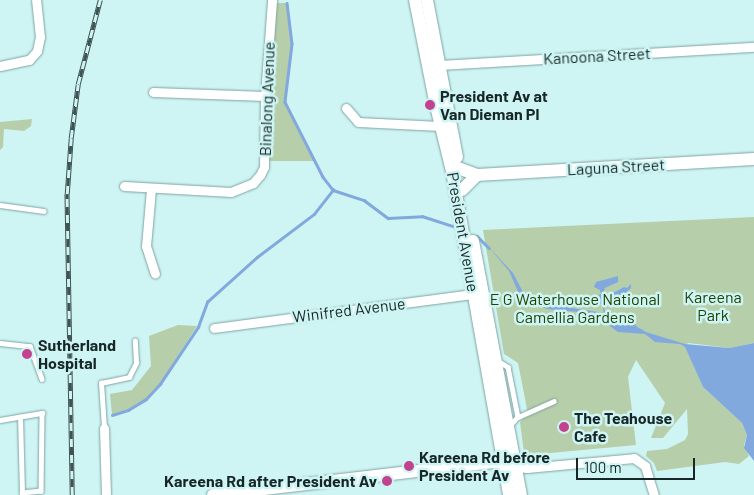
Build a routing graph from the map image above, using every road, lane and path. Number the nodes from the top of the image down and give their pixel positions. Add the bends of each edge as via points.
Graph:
1 (36, 0) edge
2 (272, 0) edge
3 (415, 0) edge
4 (427, 0) edge
5 (754, 47) edge
6 (0, 66) edge
7 (439, 66) junction
8 (153, 92) dead end
9 (265, 96) junction
10 (346, 108) dead end
11 (445, 126) junction
12 (754, 159) edge
13 (458, 168) junction
14 (477, 175) junction
15 (124, 186) dead end
16 (151, 189) junction
17 (462, 190) junction
18 (0, 205) edge
19 (44, 211) dead end
20 (155, 274) dead end
21 (479, 293) junction
22 (214, 328) dead end
23 (135, 341) dead end
24 (0, 343) edge
25 (42, 379) dead end
26 (554, 401) dead end
27 (20, 417) junction
28 (0, 420) edge
29 (513, 422) junction
30 (104, 428) joint
31 (510, 466) junction
32 (106, 495) edge
33 (213, 495) edge
34 (509, 495) edge
35 (521, 495) edge
36 (654, 495) edge

1 - 6 street via 40,37 37,51 29,60
2 - 9 street, Binalong Avenue
3 - 11 main road, President Avenue
4 - 7 main road, President Avenue
5 - 7 street, Kanoona Street
7 - 11 main road, President Avenue
8 - 9 street
9 - 16 street, Binalong Avenue via 264,167 253,183 231,192
10 - 11 street via 358,122
11 - 13 main road, President Avenue
11 - 21 main road, President Avenue
12 - 14 main road, Laguna Street
13 - 14 main road, Laguna Street
13 - 17 main road, President Avenue
14 - 17 main road
15 - 16 street, Binalong Avenue
16 - 20 street via 146,246
17 - 21 main road, President Avenue
18 - 19 lane
21 - 22 street, Winifred Avenue
21 - 29 main road, President Avenue
21 - 31 main road, President Avenue
23 - 30 lane via 136,363 129,378 101,383
24 - 25 lane via 30,346
26 - 29 lane
27 - 27 lane via 42,413 41,491 22,493
27 - 28 lane
29 - 31 main road, President Avenue
30 - 32 street
31 - 33 main road via 491,462
31 - 34 main road, President Avenue
31 - 35 main road, President Avenue
31 - 36 street via 527,468 634,458 645,466

